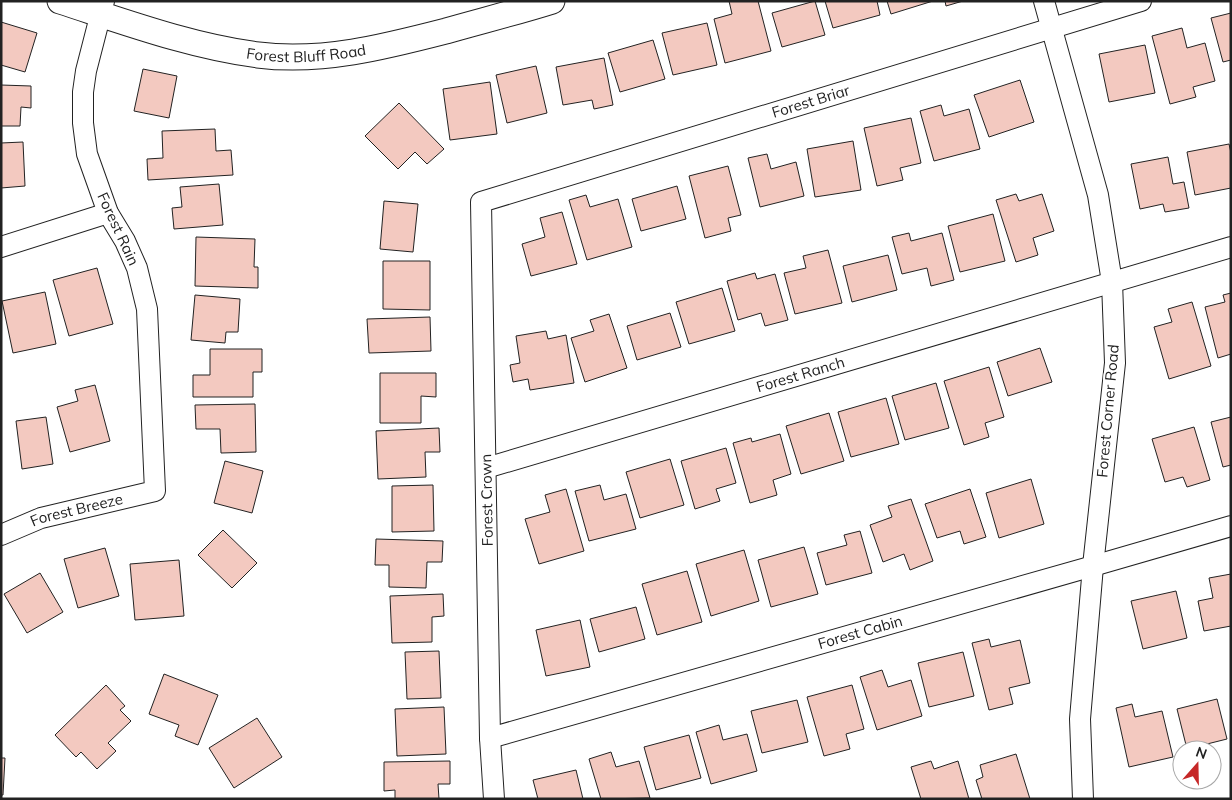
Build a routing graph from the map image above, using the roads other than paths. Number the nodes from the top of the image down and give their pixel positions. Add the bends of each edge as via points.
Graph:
1 (60, 1) edge
2 (552, 1) edge
3 (1044, 1) edge
4 (1141, 1) edge
5 (522, 6) edge
6 (102, 8) edge
7 (1052, 28) junction
8 (481, 202) joint
9 (108, 213) junction
10 (1, 247) edge
11 (1231, 247) edge
12 (1112, 282) junction
13 (486, 468) junction
14 (155, 491) joint
15 (1231, 526) edge
16 (1, 535) edge
17 (1093, 566) junction
18 (490, 738) junction
19 (494, 799) edge
20 (1082, 799) edge

1 - 6 street, Forest Bluff Road
2 - 5 street, Forest Bluff Road
3 - 7 street, Forest Corner Road
4 - 7 street, Forest Briar
5 - 6 street, Forest Bluff Road via 386,47 303,57 219,49 179,39
6 - 9 street, Forest Rain via 86,71 83,124 87,154
7 - 8 street, Forest Briar
7 - 12 street, Forest Corner Road via 1098,195
8 - 13 street, Forest Crown
9 - 10 street
9 - 14 street, Forest Rain via 137,268 146,309
11 - 12 street, Forest Ranch
12 - 13 street, Forest Ranch
12 - 17 street, Forest Corner Road via 1115,363
13 - 18 street, Forest Crown
14 - 16 street, Forest Breeze via 42,518
15 - 17 street, Forest Cabin
17 - 18 street, Forest Cabin
17 - 20 street, Forest Corner Road via 1080,719
18 - 19 street, Forest Crown

